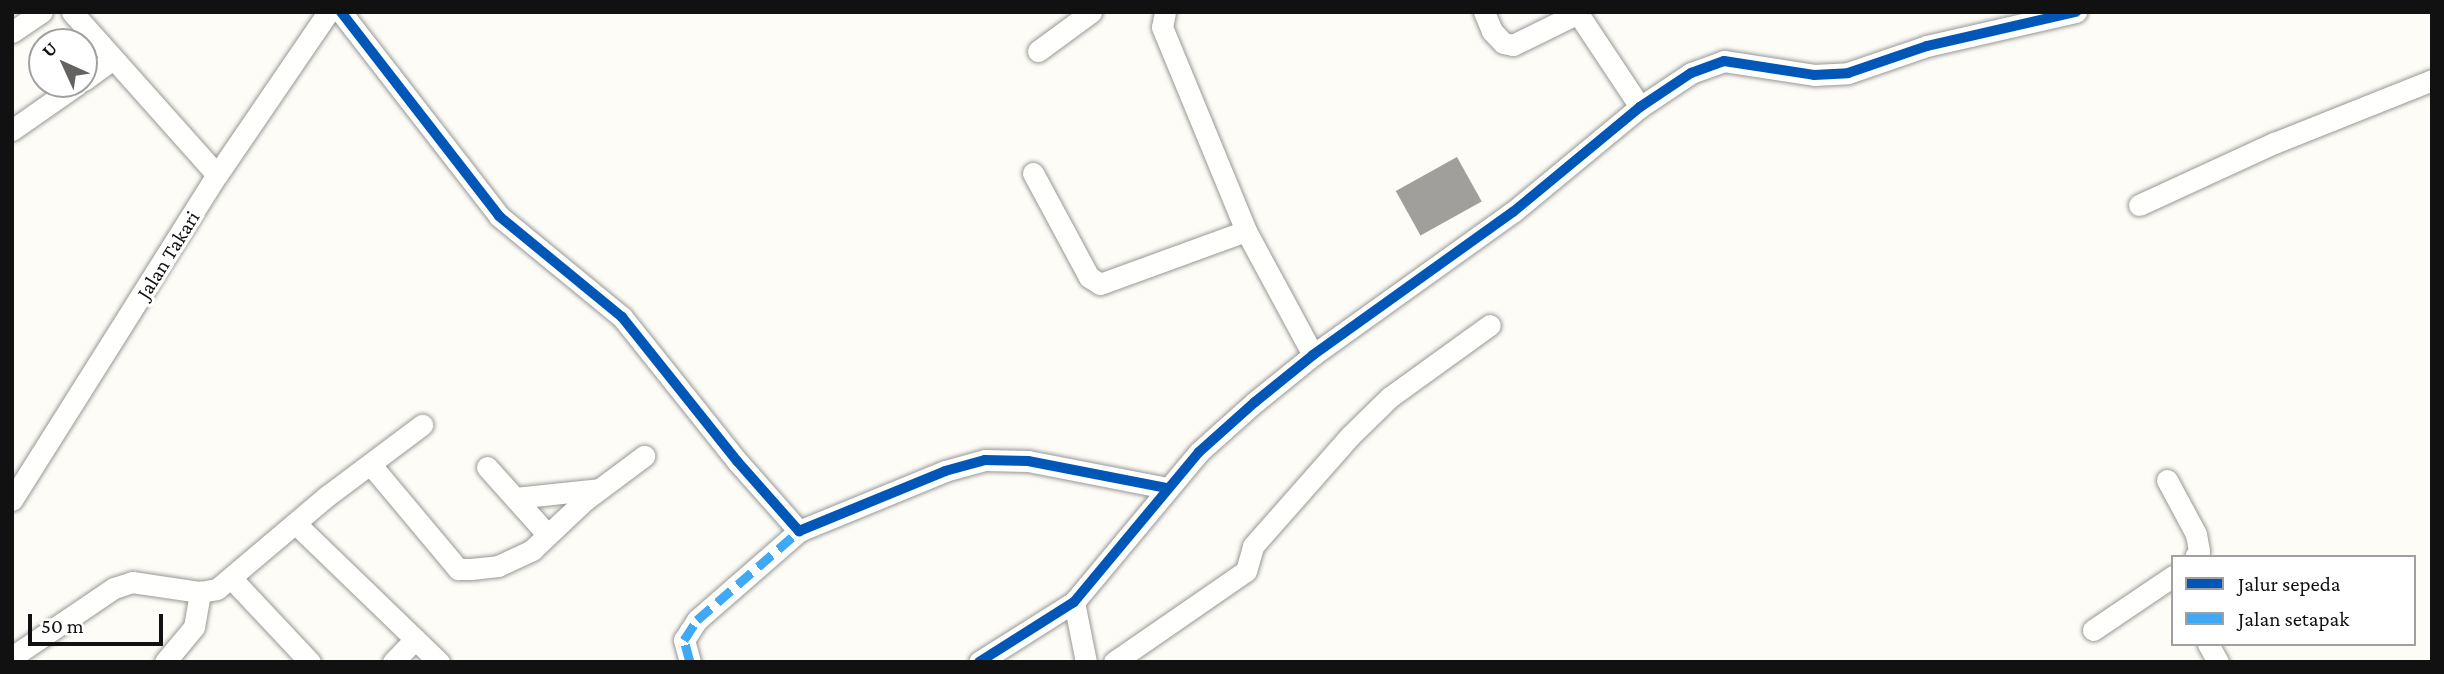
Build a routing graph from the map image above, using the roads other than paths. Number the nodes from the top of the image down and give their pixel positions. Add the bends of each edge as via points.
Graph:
1 (42, 12) edge
2 (72, 12) edge
3 (328, 12) edge
4 (341, 12) edge
5 (1091, 12) edge
6 (1484, 12) edge
7 (2076, 12) edge
8 (1577, 13) edge
9 (1161, 14) edge
10 (2029, 16) edge
11 (12, 32) edge
12 (1038, 51) dead end
13 (113, 60) junction
14 (98, 70) edge
15 (2432, 80) edge
16 (58, 98) edge
17 (1640, 107) junction
18 (12, 130) edge
19 (1033, 173) dead end
20 (217, 175) junction
21 (2139, 205) dead end
22 (1246, 231) junction
23 (1490, 325) dead end
24 (1313, 355) junction
25 (422, 425) dead end
26 (644, 456) dead end
27 (371, 465) junction
28 (487, 467) dead end
29 (2167, 480) dead end
30 (1167, 488) junction
31 (599, 489) junction
32 (515, 498) junction
33 (12, 500) edge
34 (296, 524) junction
35 (799, 531) junction
36 (547, 534) junction
37 (2196, 555) edge
38 (232, 579) junction
39 (2171, 580) edge
40 (200, 592) junction
41 (1074, 602) junction
42 (2093, 630) dead end
43 (415, 639) junction
44 (2209, 646) edge
45 (26, 655) edge
46 (165, 662) edge
47 (310, 662) edge
48 (393, 662) edge
49 (439, 662) edge
50 (690, 662) edge
51 (979, 662) edge
52 (1086, 662) edge
53 (1114, 662) edge
54 (2218, 662) edge

1 - 11 street
2 - 13 street
3 - 20 street, Jalan Takari
4 - 35 street via 499,216 622,317
5 - 12 street
6 - 8 street via 1492,31 1503,43 1513,45
7 - 10 street
8 - 17 street
9 - 22 street via 1167,41
10 - 17 street via 1830,76 1712,63
13 - 14 street
13 - 20 street
15 - 21 street via 2274,143
16 - 18 street
17 - 24 street via 1513,212
19 - 22 street via 1089,276 1100,284
20 - 33 street, Jalan Takari
22 - 24 street
23 - 53 street via 1390,397 1350,436 1253,546 1246,570
24 - 30 street via 1199,452
25 - 27 street
26 - 31 street
27 - 34 street
27 - 36 street via 458,569 510,562
28 - 32 street
29 - 37 street via 2196,534
30 - 35 street via 1028,461 985,460 945,471
30 - 41 street
31 - 32 street
31 - 36 street
32 - 36 street
34 - 38 street
34 - 43 street
35 - 50 street via 697,620 684,640
38 - 40 street via 217,589
38 - 47 street
39 - 42 street
40 - 45 street via 132,582 114,588
40 - 46 street via 194,626
41 - 51 street
41 - 52 street
43 - 48 street
43 - 49 street
44 - 54 street

